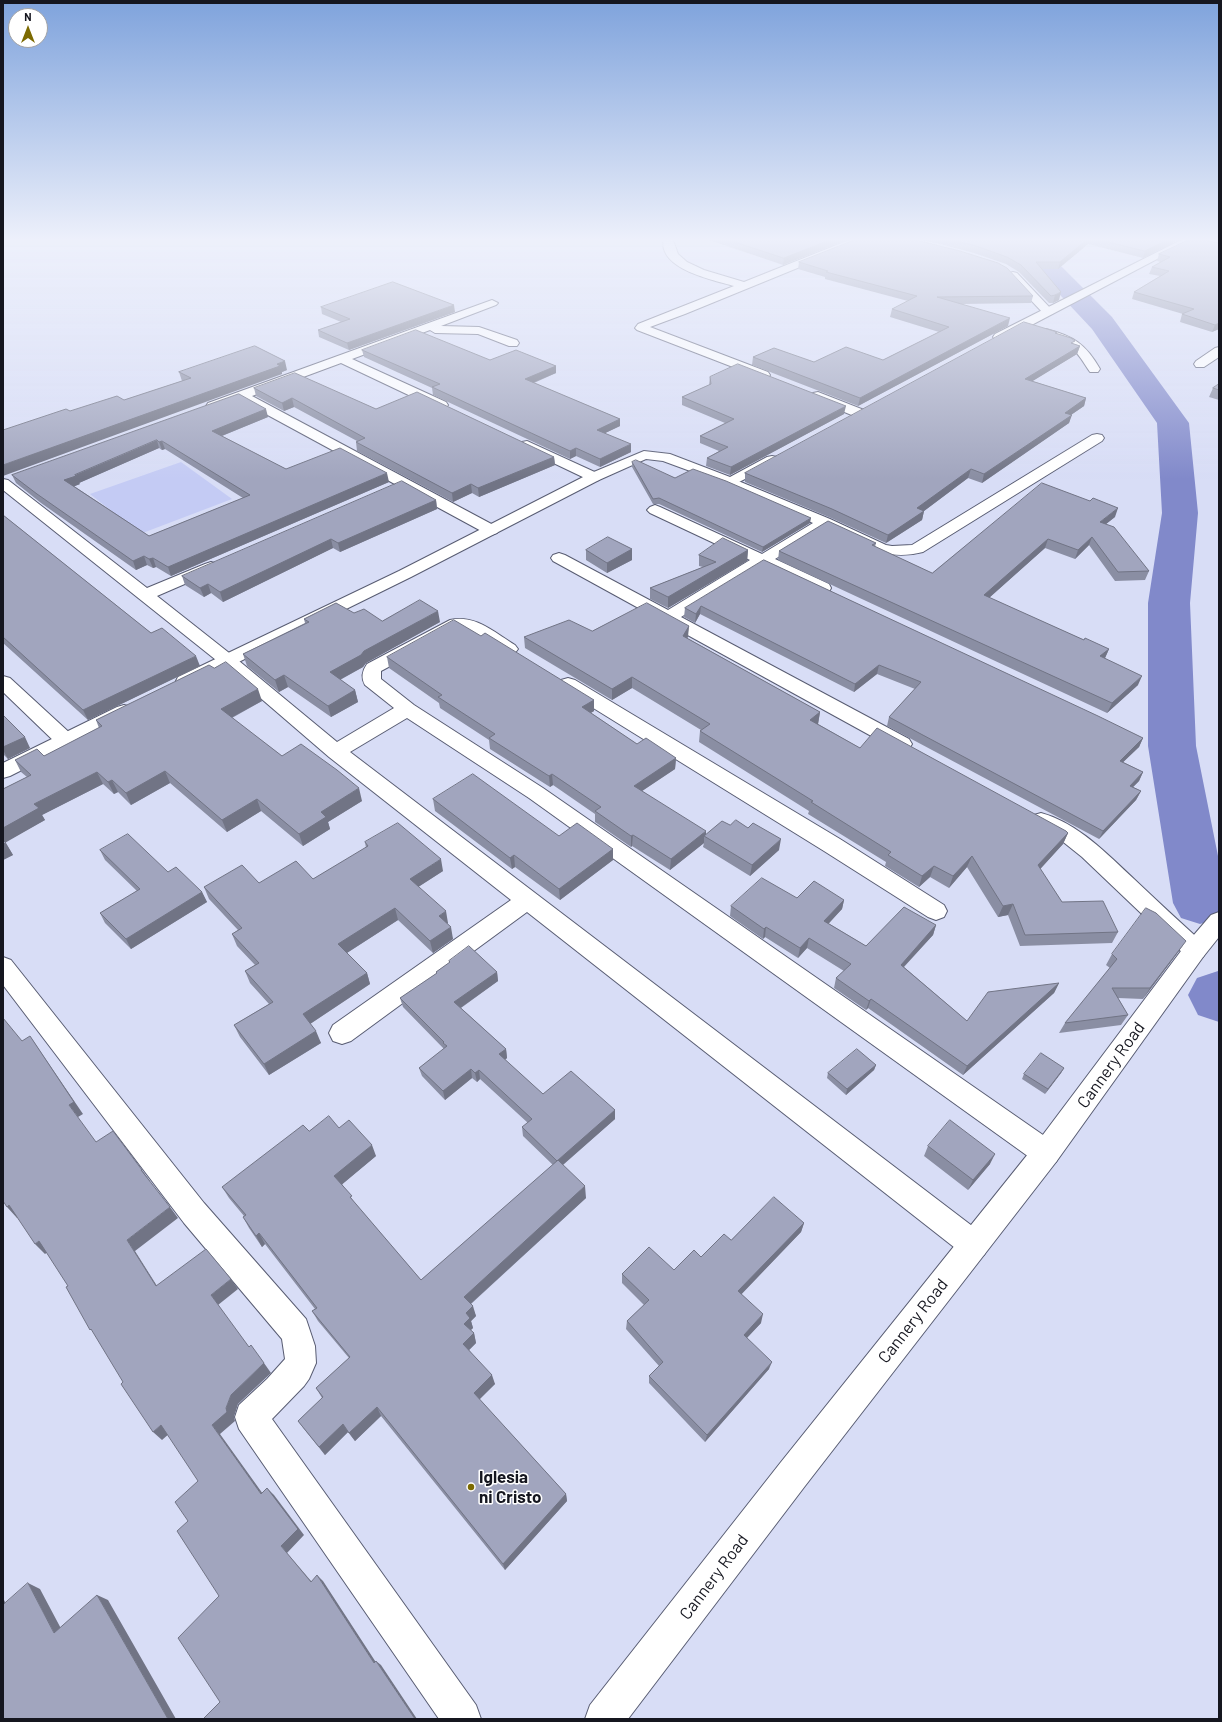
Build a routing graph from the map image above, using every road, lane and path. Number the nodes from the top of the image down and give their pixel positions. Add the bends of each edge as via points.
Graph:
1 (451, 318) edge
2 (661, 318) edge
3 (1034, 318) edge
4 (1020, 325) junction
5 (425, 328) junction
6 (513, 343) dead end
7 (985, 344) edge
8 (1219, 351) edge
9 (343, 359) junction
10 (1200, 364) dead end
11 (1094, 369) dead end
12 (774, 379) edge
13 (809, 393) edge
14 (242, 396) junction
15 (204, 409) edge
16 (450, 410) edge
17 (846, 420) edge
18 (1097, 438) dead end
19 (515, 440) edge
20 (785, 453) edge
21 (594, 477) junction
22 (8, 481) edge
23 (731, 482) junction
24 (655, 510) dead end
25 (825, 522) junction
26 (491, 530) junction
27 (560, 558) dead end
28 (764, 560) junction
29 (224, 561) edge
30 (835, 594) edge
31 (146, 595) junction
32 (669, 617) junction
33 (526, 659) edge
34 (228, 660) junction
35 (553, 675) edge
36 (3, 682) edge
37 (171, 688) edge
38 (136, 705) edge
39 (407, 708) junction
40 (65, 740) junction
41 (336, 752) junction
42 (918, 753) edge
43 (3, 771) edge
44 (1028, 813) edge
45 (528, 900) junction
46 (936, 911) dead end
47 (1219, 921) edge
48 (1195, 950) junction
49 (3, 967) edge
50 (342, 1033) dead end
51 (1046, 1153) junction
52 (974, 1245) junction
53 (462, 1719) edge
54 (604, 1719) edge

1 - 5 street
2 - 12 street via 641,328
3 - 4 street
4 - 7 street
4 - 11 street via 1072,342 1087,355
5 - 6 street via 479,331
5 - 9 street
8 - 10 street
9 - 14 street
9 - 16 street
13 - 17 street via 863,411
14 - 15 street
14 - 26 street via 396,486
18 - 25 street via 917,549 892,551 880,548
19 - 21 street
20 - 23 street
21 - 23 street via 644,455 654,455
21 - 26 street
22 - 31 street
23 - 25 street
24 - 28 street
25 - 28 street
26 - 34 street
27 - 32 street
28 - 30 street
28 - 32 street
29 - 31 street
31 - 34 street
32 - 42 street
33 - 39 street via 470,625 450,625 373,668 372,681
34 - 37 street
34 - 41 street
35 - 46 street
36 - 40 street
38 - 40 street
39 - 41 street
39 - 51 street via 536,793
40 - 43 street
41 - 45 street
44 - 48 street via 1070,836 1090,851
45 - 50 street
45 - 52 street
47 - 48 street, Cannery Road
48 - 51 street, Cannery Road
49 - 53 street via 194,1213 295,1330 300,1345 300,1363 289,1379 251,1417
51 - 52 street, Cannery Road
52 - 54 street, Cannery Road via 792,1474

